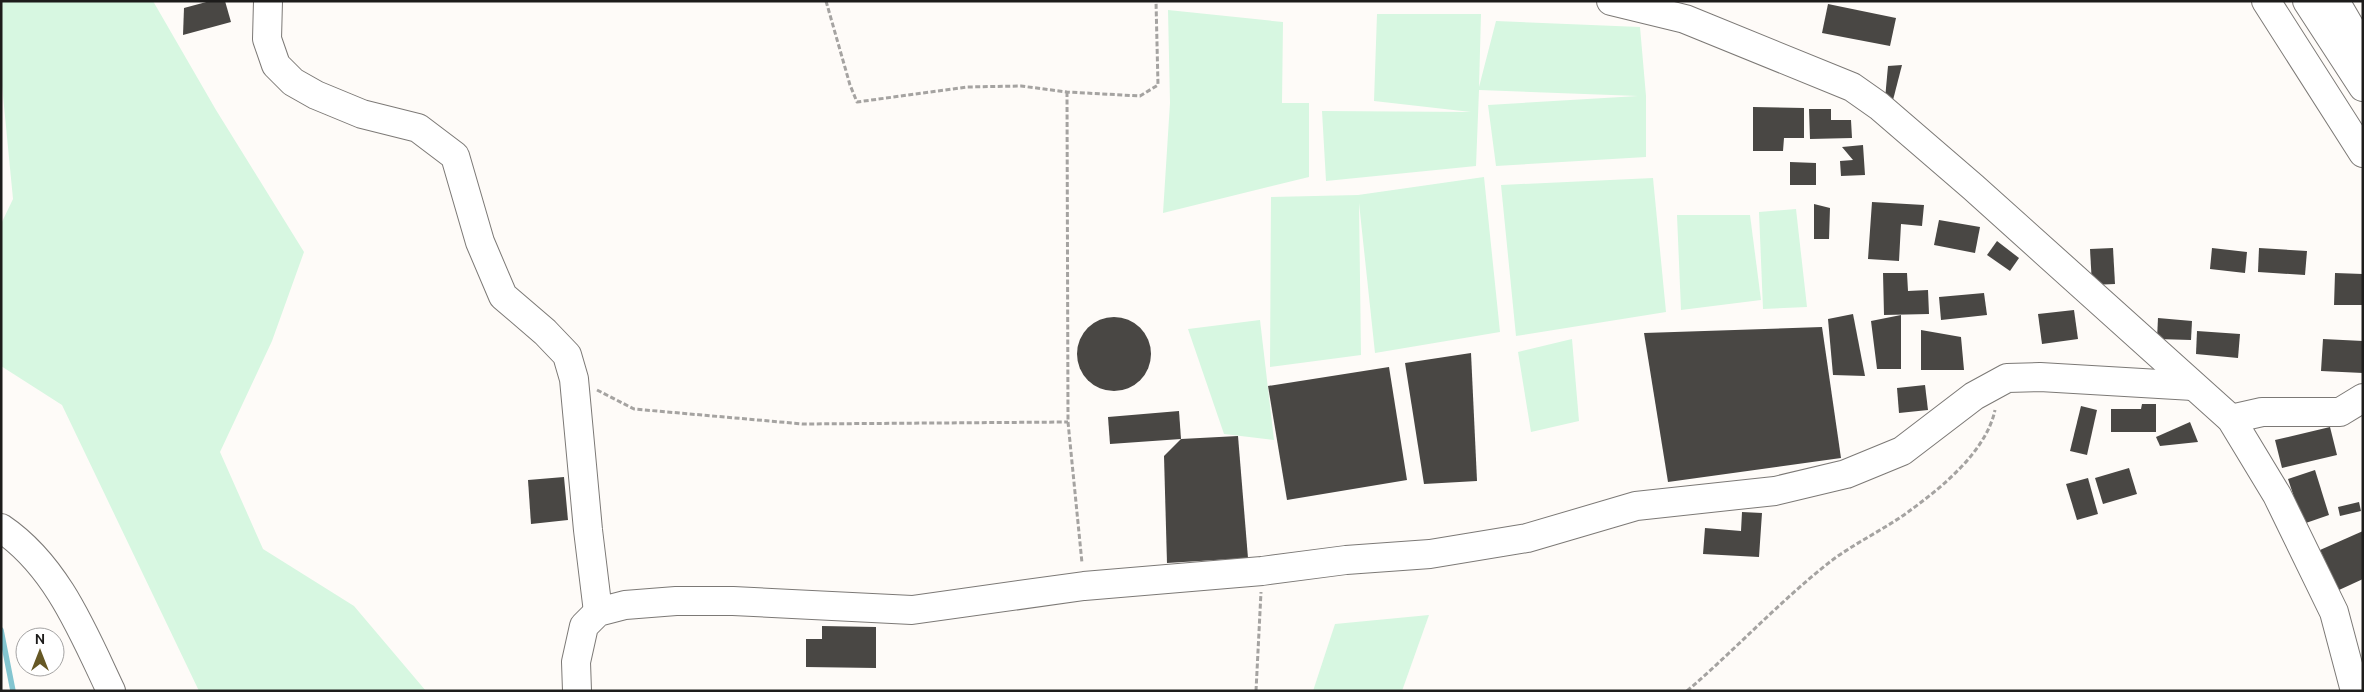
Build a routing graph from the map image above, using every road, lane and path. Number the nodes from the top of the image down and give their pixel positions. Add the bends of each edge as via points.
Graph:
1 (268, 1) edge
2 (826, 1) edge
3 (1156, 1) edge
4 (1611, 1) edge
5 (2266, 1) edge
6 (2307, 1) edge
7 (2335, 1) edge
8 (2363, 49) edge
9 (2363, 87) edge
10 (1067, 92) junction
11 (2363, 154) edge
12 (2007, 378) junction
13 (574, 379) junction
14 (2193, 386) junction
15 (2363, 398) edge
16 (2231, 419) junction
17 (1068, 422) junction
18 (1, 528) edge
19 (1262, 571) junction
20 (1084, 586) junction
21 (598, 612) junction
22 (111, 691) edge
23 (576, 691) edge
24 (1256, 691) edge
25 (1687, 691) edge
26 (2356, 691) edge

1 - 13 main road via 267,39 276,65 293,82 362,114 418,128 455,156 480,242 503,296 567,355
2 - 10 path via 857,102 967,87 1021,86
3 - 10 path via 1158,85 1140,96
4 - 14 main road via 1685,19 1852,87 1879,106 1973,187
5 - 11 main road
6 - 9 main road
7 - 8 main road
10 - 17 path
12 - 14 main road
12 - 19 main road via 1974,396 1902,451 1846,474 1775,491 1636,506 1526,538 1430,554
12 - 25 path via 2000,388 1994,414 1981,442 1960,466 1907,513 1832,561
13 - 17 path via 634,409 802,424
13 - 21 main road
14 - 16 main road
15 - 16 main road via 2340,412 2262,412
16 - 26 main road via 2278,495 2334,612
17 - 20 path
18 - 22 main road via 16,538 59,588
19 - 20 main road
19 - 24 path
20 - 21 main road via 912,610 676,601 625,605
21 - 23 main road via 584,626 576,662

